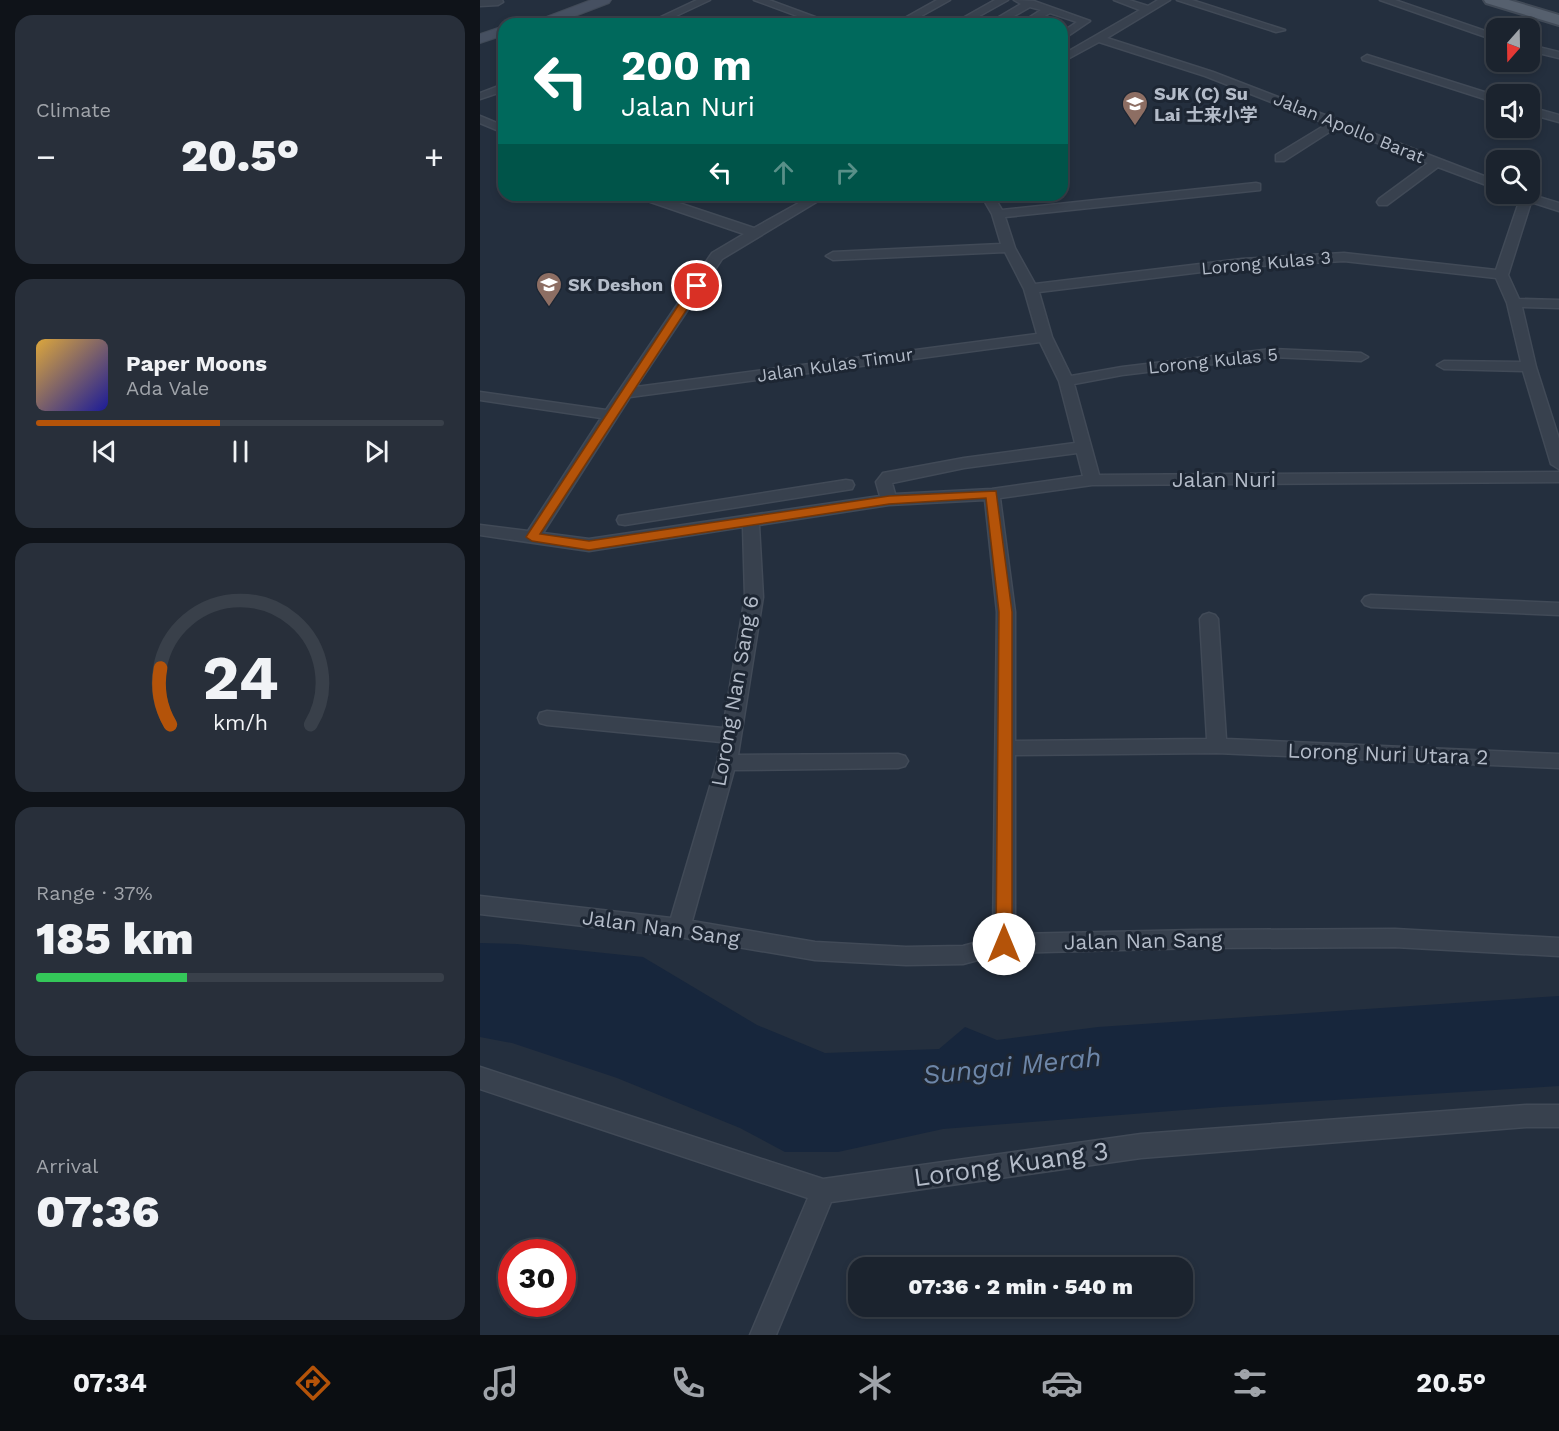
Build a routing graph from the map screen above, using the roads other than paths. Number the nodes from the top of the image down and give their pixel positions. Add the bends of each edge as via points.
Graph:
1 (582, 0) edge
2 (604, 0) edge
3 (705, 0) edge
4 (759, 0) edge
5 (785, 0) edge
6 (945, 0) edge
7 (1003, 0) edge
8 (1119, 0) edge
9 (1165, 0) edge
10 (1182, 0) edge
11 (1385, 0) edge
12 (1492, 0) edge
13 (1521, 0) edge
14 (498, 2) dead end
15 (1024, 2) edge
16 (480, 3) edge
17 (774, 5) junction
18 (1148, 9) junction
19 (1049, 10) junction
20 (925, 11) junction
21 (1559, 12) edge
22 (544, 18) edge
23 (548, 18) edge
24 (664, 18) edge
25 (812, 18) edge
26 (911, 18) edge
27 (945, 18) edge
28 (961, 18) edge
29 (1001, 18) edge
30 (1035, 18) edge
31 (1559, 20) edge
32 (1280, 30) dead end
33 (498, 32) edge
34 (1068, 33) edge
35 (1486, 34) edge
36 (1098, 38) junction
37 (480, 39) edge
38 (498, 40) edge
39 (480, 47) edge
40 (1540, 50) edge
41 (1068, 55) edge
42 (1559, 55) edge
43 (1367, 58) dead end
44 (498, 89) edge
45 (482, 96) dead end
46 (1486, 96) edge
47 (1540, 113) edge
48 (480, 119) edge
49 (1559, 119) edge
50 (1336, 123) junction
51 (498, 127) edge
52 (1280, 158) dead end
53 (1437, 162) junction
54 (1486, 181) edge
55 (1256, 187) dead end
56 (661, 201) edge
57 (811, 201) edge
58 (990, 201) edge
59 (1540, 201) edge
60 (1383, 202) dead end
61 (1522, 204) edge
62 (1559, 207) edge
63 (998, 214) junction
64 (754, 233) junction
65 (1009, 248) junction
66 (833, 256) dead end
67 (1501, 275) junction
68 (1031, 289) junction
69 (1514, 303) junction
70 (1559, 304) edge
71 (1045, 337) junction
72 (1361, 357) dead end
73 (1444, 366) dead end
74 (1529, 368) junction
75 (1066, 381) junction
76 (625, 393) junction
77 (480, 396) edge
78 (610, 415) junction
79 (1084, 447) junction
80 (1559, 464) edge
81 (1559, 477) edge
82 (1092, 480) junction
83 (846, 485) dead end
84 (813, 490) junction
85 (992, 494) junction
86 (889, 500) junction
87 (815, 510) junction
88 (665, 515) junction
89 (625, 520) dead end
90 (751, 520) junction
91 (480, 530) edge
92 (667, 535) junction
93 (532, 537) junction
94 (1371, 602) dead end
95 (1559, 609) edge
96 (1209, 619) dead end
97 (547, 718) dead end
98 (731, 736) junction
99 (1217, 747) junction
100 (1004, 748) junction
101 (898, 761) dead end
102 (1559, 761) edge
103 (727, 763) junction
104 (480, 905) edge
105 (679, 928) junction
106 (1004, 944) junction
107 (1559, 947) edge
108 (480, 1078) edge
109 (1559, 1116) edge
110 (823, 1191) junction
111 (763, 1335) edge

1 - 22 street
2 - 23 street
3 - 24 street
4 - 17 street
5 - 17 street
6 - 20 street
7 - 28 street
8 - 18 street
9 - 18 street
10 - 32 street
11 - 35 street
12 - 31 main road
13 - 21 main road
14 - 16 street
15 - 19 street
15 - 29 street
17 - 25 street
18 - 36 street
19 - 30 street
19 - 34 street via 1085,21
20 - 26 street
20 - 27 street
33 - 37 street
36 - 41 street
36 - 50 street, Jalan Apollo Barat via 1209,74
38 - 39 street
40 - 42 street
43 - 46 street
44 - 45 street
47 - 49 street
48 - 51 street
50 - 52 street
50 - 53 street, Jalan Apollo Barat
53 - 54 street, Jalan Apollo Barat
53 - 60 street
55 - 63 street
56 - 64 street
57 - 64 street
58 - 63 street
59 - 62 street
61 - 67 street
63 - 65 street
64 - 76 street via 717,256
65 - 66 street
65 - 68 street
67 - 68 street, Lorong Kulas 3 via 1344,257 1242,263
67 - 69 street
68 - 71 street
69 - 70 street
69 - 74 street
71 - 75 street
71 - 76 street, Jalan Kulas Timur
72 - 75 street, Lorong Kulas 5 via 1272,353
73 - 74 street
74 - 80 street
75 - 79 street
76 - 78 street
77 - 78 street
78 - 93 street
79 - 82 street
79 - 86 street via 964,462 889,477 884,482
81 - 82 street, Jalan Nuri
82 - 85 street, Jalan Nuri
83 - 84 street
84 - 87 street
84 - 88 street
85 - 86 street, Jalan Nuri
85 - 100 street via 1006,612
86 - 87 street, Jalan Nuri
87 - 90 street, Jalan Nuri
88 - 89 street
88 - 92 street
90 - 92 street, Jalan Nuri
90 - 98 street, Lorong Nan Sang 6 via 754,597
91 - 93 street, Jalan Nuri
92 - 93 street, Jalan Nuri via 589,546
94 - 95 street
96 - 99 street
97 - 98 street
98 - 103 street, Lorong Nan Sang 6
99 - 100 street, Lorong Nuri Utara 2
99 - 102 street, Lorong Nuri Utara 2
100 - 106 street
101 - 103 street
103 - 105 street, Lorong Nan Sang 6
104 - 105 street, Jalan Nan Sang
105 - 106 street, Jalan Nan Sang via 815,951 906,956 963,955
106 - 107 street, Jalan Nan Sang via 1395,938
108 - 110 street, Lorong Kuang 3
109 - 110 street, Lorong Kuang 3 via 1142,1146
110 - 111 street

